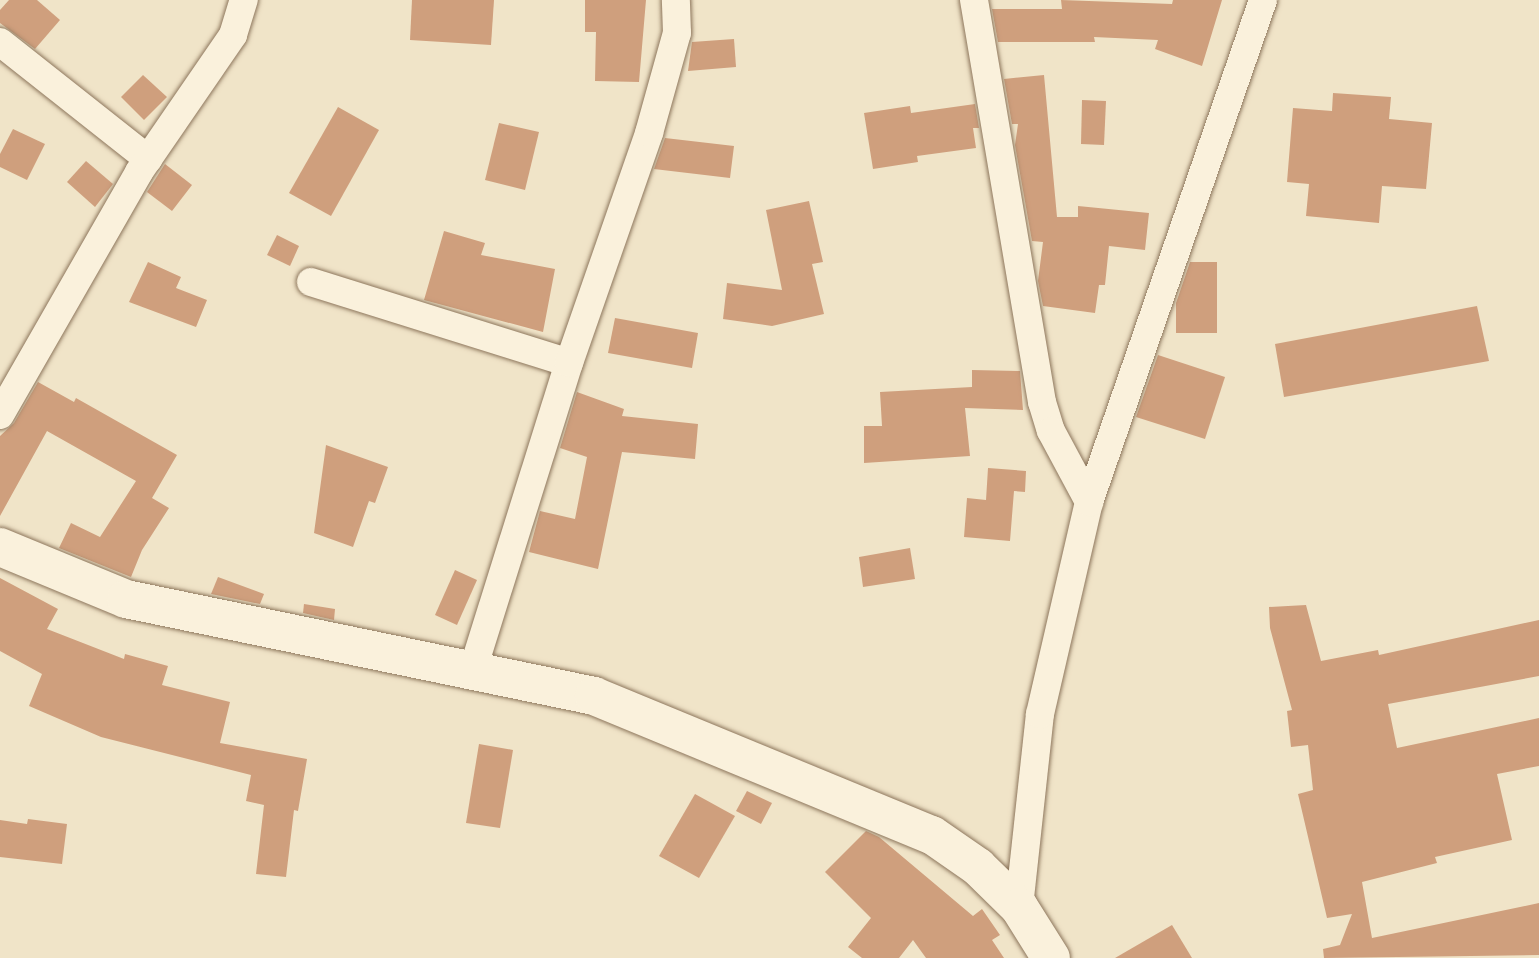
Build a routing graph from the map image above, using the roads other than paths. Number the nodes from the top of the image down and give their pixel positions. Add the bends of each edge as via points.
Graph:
1 (244, 0) edge
2 (676, 0) edge
3 (974, 0) edge
4 (1263, 0) edge
5 (0, 42) edge
6 (148, 159) junction
7 (311, 282) dead end
8 (569, 363) junction
9 (0, 415) edge
10 (1089, 502) junction
11 (0, 547) edge
12 (473, 668) junction
13 (1020, 907) junction
14 (1051, 958) edge

1 - 6 street via 233,35
2 - 8 street via 677,33 649,133
3 - 10 street via 1042,402 1051,431
4 - 10 street
5 - 6 street
6 - 9 street
7 - 8 street
8 - 12 street
10 - 13 street via 1040,714
11 - 12 street via 126,599
12 - 13 street via 594,696 932,835 978,867
13 - 14 street

